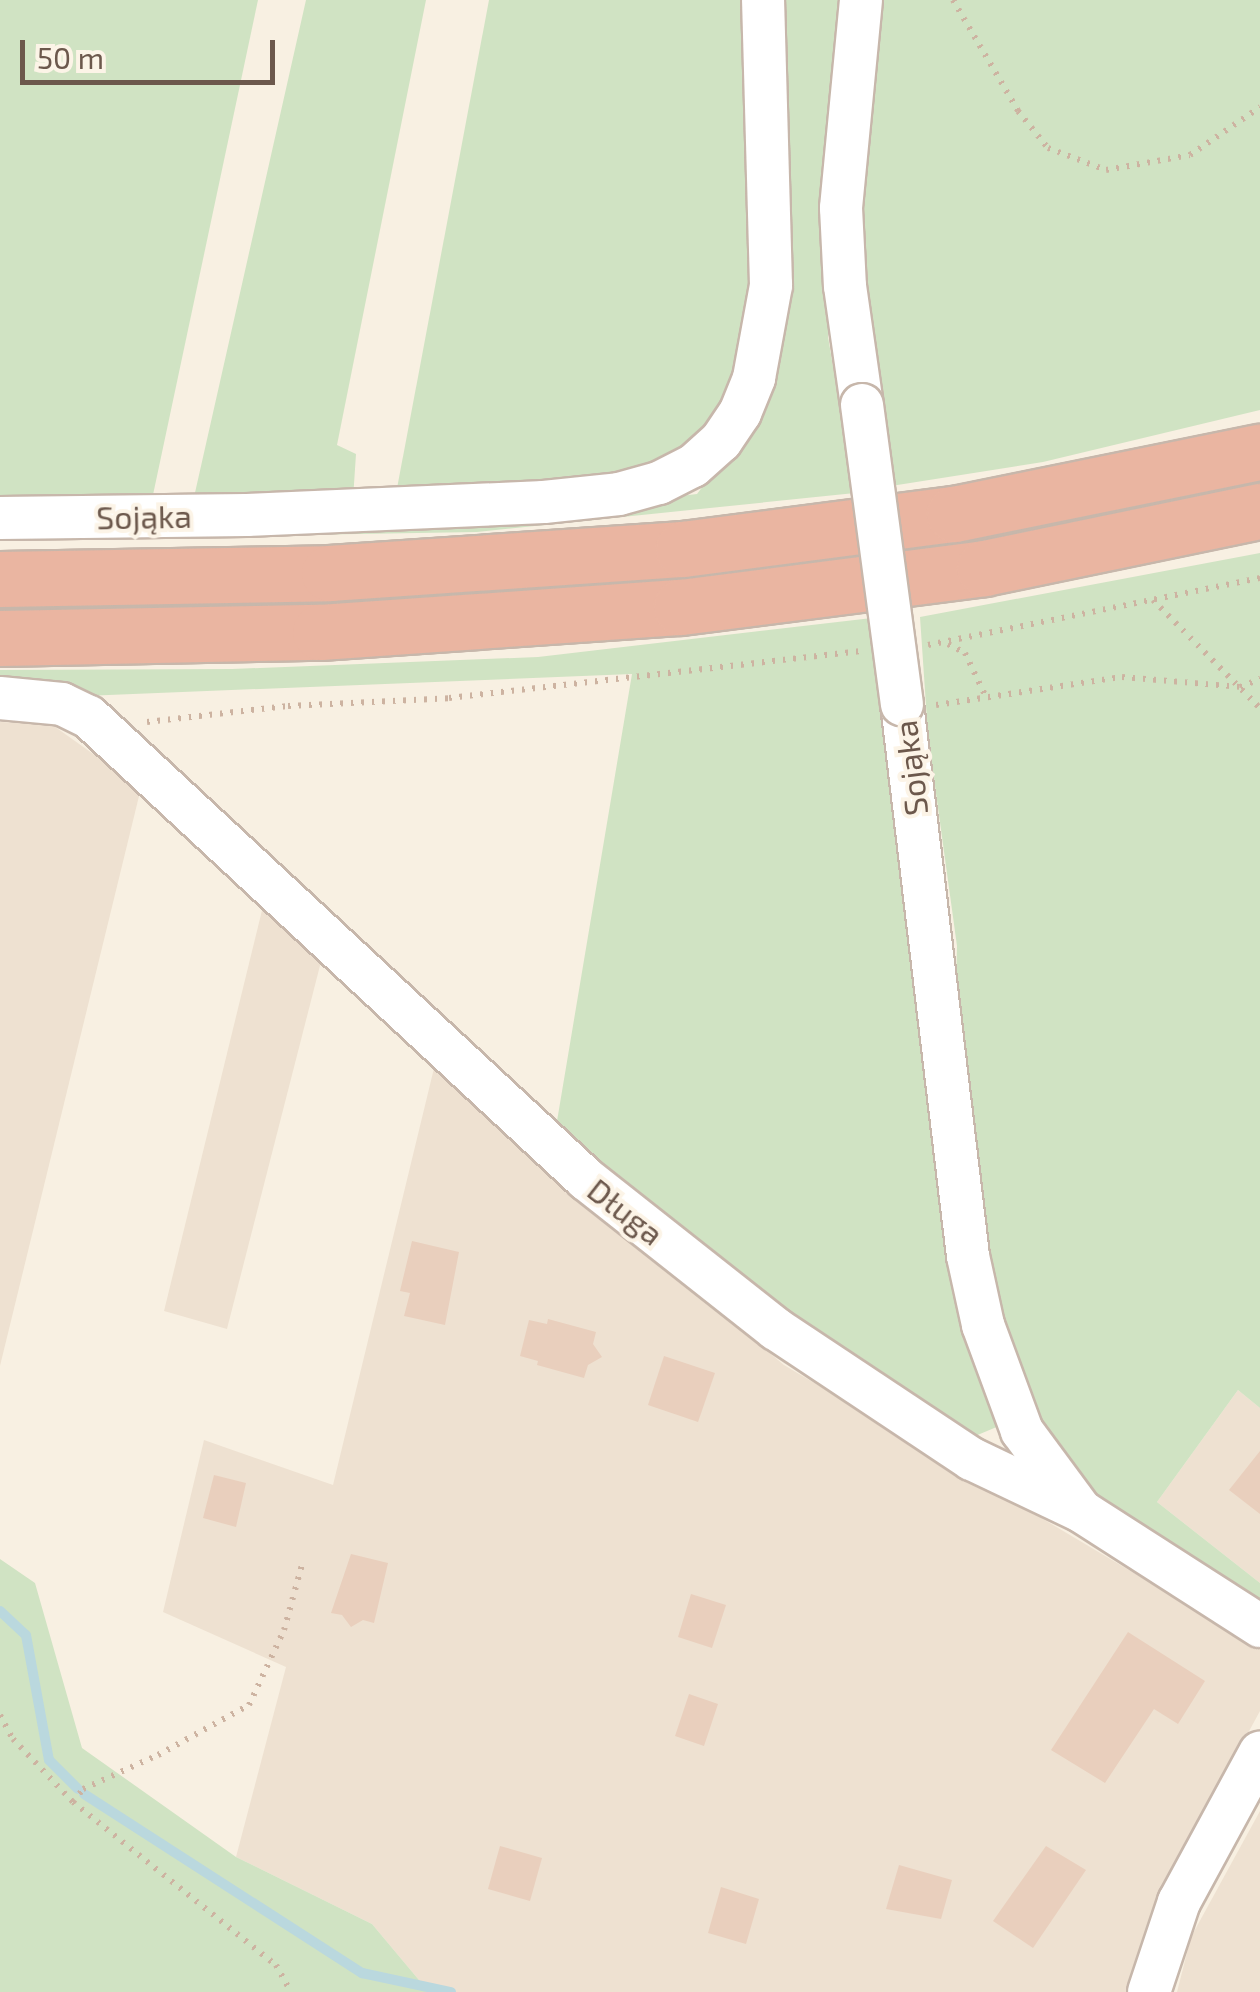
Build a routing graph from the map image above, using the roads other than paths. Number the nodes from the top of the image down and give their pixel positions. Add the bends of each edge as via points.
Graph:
1 (763, 0) edge
2 (861, 0) edge
3 (1260, 452) edge
4 (1260, 512) edge
5 (0, 518) edge
6 (0, 579) edge
7 (0, 638) edge
8 (0, 698) edge
9 (1022, 1431) junction
10 (972, 1459) junction
11 (1081, 1511) junction
12 (1260, 1626) edge
13 (1260, 1753) edge
14 (1149, 1992) edge

1 - 5 street, Sojąka via 771,285 754,378 740,413 692,466 619,494 544,502
2 - 9 street, Sojąka, bridge via 842,208 845,286 912,705 968,1256 983,1326
3 - 6 highway via 954,514 683,549 348,572
4 - 7 highway via 984,568 681,607 340,631
8 - 10 street, Długa via 62,704 110,735 586,1179 776,1328
9 - 10 street
9 - 11 street, Sojąka
10 - 11 street, Długa
11 - 12 street, Długa
13 - 14 street via 1178,1902

